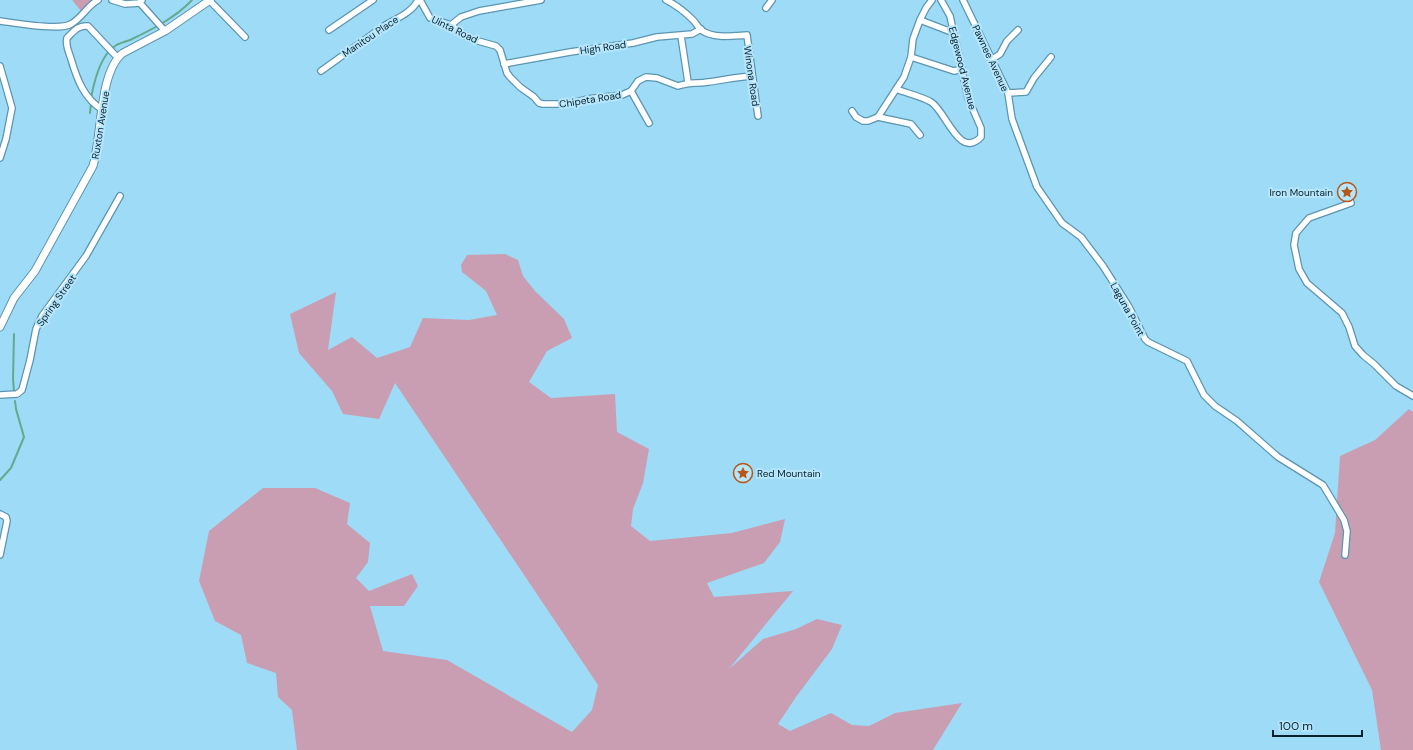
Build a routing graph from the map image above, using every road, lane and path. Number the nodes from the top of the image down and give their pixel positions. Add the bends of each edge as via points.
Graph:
1 (98, 0) edge
2 (112, 0) edge
3 (210, 0) edge
4 (373, 0) edge
5 (419, 0) edge
6 (541, 0) edge
7 (666, 0) edge
8 (772, 0) edge
9 (932, 0) edge
10 (941, 0) edge
11 (963, 0) edge
12 (141, 1) edge
13 (766, 8) dead end
14 (920, 20) junction
15 (0, 21) edge
16 (451, 25) junction
17 (163, 29) junction
18 (701, 29) junction
19 (329, 30) dead end
20 (1018, 30) dead end
21 (954, 33) junction
22 (681, 36) junction
23 (245, 37) dead end
24 (116, 55) junction
25 (911, 57) junction
26 (1051, 58) dead end
27 (992, 60) junction
28 (504, 64) junction
29 (0, 66) edge
30 (962, 69) junction
31 (321, 71) dead end
32 (752, 76) junction
33 (688, 82) junction
34 (896, 89) junction
35 (631, 91) junction
36 (1008, 92) junction
37 (539, 103) joint
38 (103, 110) junction
39 (852, 111) dead end
40 (758, 116) dead end
41 (878, 117) junction
42 (1012, 119) joint
43 (649, 123) dead end
44 (920, 135) dead end
45 (0, 158) edge
46 (1347, 192) dead end
47 (120, 196) dead end
48 (0, 327) edge
49 (1, 395) edge
50 (1413, 396) edge
51 (0, 514) edge
52 (0, 554) edge
53 (1345, 554) dead end

1 - 15 street via 70,25 58,27
2 - 12 street via 125,4
3 - 17 street, Ruxton Avenue
3 - 23 street
4 - 19 street
5 - 16 street, Uinta Road via 430,18
5 - 31 street, Manitou Place via 406,13
6 - 16 street via 479,11 461,17
7 - 18 street via 685,13
8 - 13 street
9 - 14 street
10 - 21 street, Edgewood Avenue via 950,16
11 - 27 street, Pawnee Avenue
12 - 17 street
14 - 21 street
14 - 25 street
16 - 28 street, Uinta Road via 471,39 496,46 500,50
17 - 24 street, Ruxton Avenue
18 - 22 street, High Road
18 - 32 street, Winona Road via 724,36 747,35
20 - 27 street via 1007,41 1000,54
21 - 30 street, Edgewood Avenue
22 - 28 street, High Road via 657,37
22 - 33 street
24 - 38 street, Ruxton Avenue via 108,76
24 - 38 street via 88,26 77,28 66,41 77,79 92,102
25 - 30 street via 954,71
25 - 34 street via 904,77
26 - 36 street via 1026,92
27 - 36 street, Pawnee Avenue
28 - 37 street, Uinta Road via 514,82
29 - 45 street via 12,108
30 - 34 street, Edgewood Avenue via 968,98 981,137 970,144 961,140 932,103
32 - 33 street, Chipeta Road
32 - 40 street, Winona Road
33 - 35 street, Chipeta Road via 678,86 657,78 646,77 638,81
34 - 41 street
35 - 37 street, Chipeta Road via 568,104
35 - 43 street
36 - 42 street, Pawnee Avenue
38 - 48 street, Ruxton Avenue via 95,160 90,172 35,271 14,298
39 - 41 street via 863,121
41 - 44 street via 910,124
42 - 53 street, Laguna Point via 1037,187 1062,223 1081,237 1103,266 1129,307 1145,339 1187,361 1204,394 1215,406 1278,457 1323,485 1344,520 1347,531
46 - 50 street via 1351,203 1309,218 1296,233 1294,245 1299,269 1307,283 1342,312 1355,346 1362,355 1396,386
47 - 49 street, Spring Street via 86,256 39,320 22,390 17,394
51 - 52 street via 6,517 7,521

